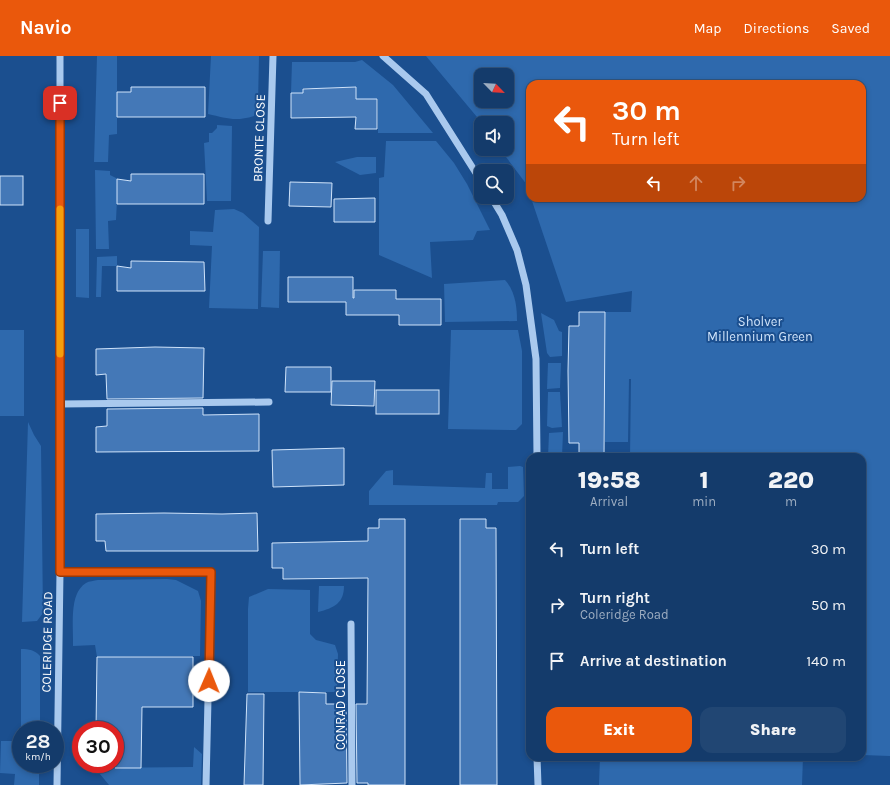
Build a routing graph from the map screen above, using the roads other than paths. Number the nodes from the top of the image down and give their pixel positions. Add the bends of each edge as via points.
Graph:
1 (60, 56) edge
2 (273, 56) edge
3 (383, 56) edge
4 (474, 170) edge
5 (495, 204) edge
6 (268, 221) dead end
7 (269, 402) dead end
8 (60, 404) junction
9 (537, 453) edge
10 (60, 572) junction
11 (351, 624) dead end
12 (538, 761) edge
13 (57, 785) edge
14 (206, 785) edge
15 (352, 785) edge
16 (538, 785) edge

1 - 8 street, COLERIDGE ROAD
2 - 6 street, BRONTE CLOSE
3 - 4 street via 426,94
5 - 9 street via 517,250 526,285 536,359
7 - 8 street
8 - 10 street, COLERIDGE ROAD
10 - 13 street, COLERIDGE ROAD
10 - 14 street via 211,572
11 - 15 street, CONRAD CLOSE
12 - 16 street

